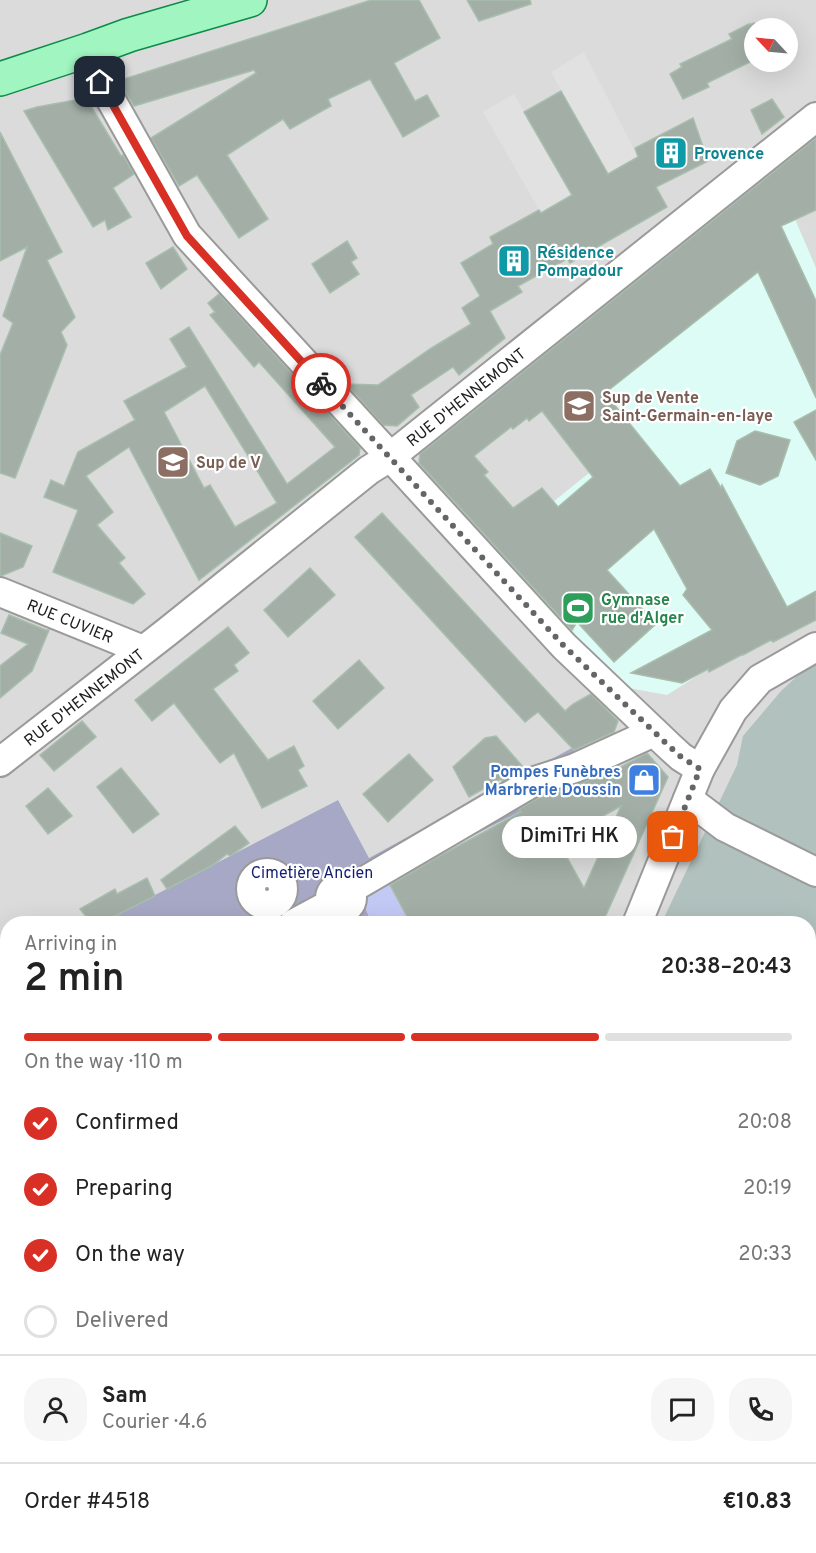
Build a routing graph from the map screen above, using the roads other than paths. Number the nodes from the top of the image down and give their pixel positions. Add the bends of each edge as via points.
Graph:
1 (250, 0) edge
2 (88, 50) junction
3 (0, 79) edge
4 (816, 117) edge
5 (390, 457) junction
6 (0, 592) edge
7 (816, 647) edge
8 (143, 650) junction
9 (654, 732) junction
10 (0, 762) edge
11 (700, 769) junction
12 (688, 799) junction
13 (816, 872) edge
14 (307, 916) edge
15 (640, 916) edge

1 - 2 main road
2 - 3 main road
2 - 5 street via 100,82 187,236
4 - 5 street, RUE D'HENNEMONT
5 - 8 street, RUE D'HENNEMONT
5 - 9 street via 564,646
6 - 8 street, RUE CUVIER
7 - 11 street via 760,679 733,710
8 - 10 street, RUE D'HENNEMONT
9 - 11 street
9 - 14 street via 575,768 535,781
11 - 12 street
12 - 13 street via 725,827
12 - 15 street

